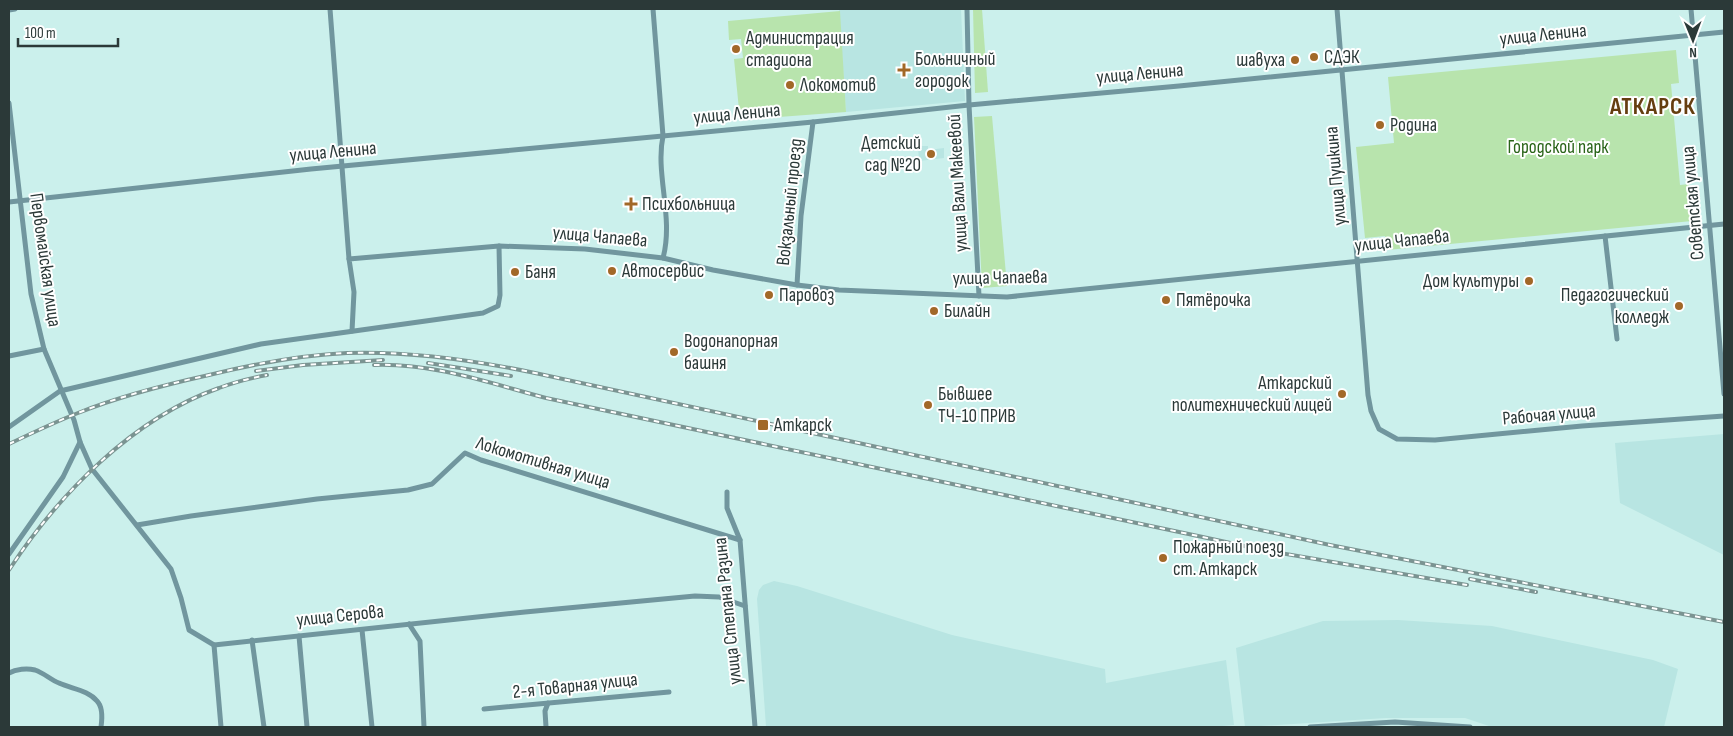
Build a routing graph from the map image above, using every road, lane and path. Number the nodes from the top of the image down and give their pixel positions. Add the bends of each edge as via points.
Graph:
1 (15, 9) edge
2 (330, 9) edge
3 (653, 9) edge
4 (967, 9) edge
5 (1338, 9) edge
6 (1691, 9) edge
7 (9, 10) edge
8 (1724, 32) edge
9 (1694, 34) junction
10 (1343, 70) junction
11 (9, 103) edge
12 (969, 105) junction
13 (813, 122) junction
14 (663, 136) junction
15 (343, 166) junction
16 (20, 200) junction
17 (9, 202) edge
18 (1724, 224) edge
19 (1709, 225) junction
20 (1605, 236) junction
21 (498, 246) junction
22 (664, 258) junction
23 (349, 259) junction
24 (1358, 260) junction
25 (797, 285) junction
26 (979, 296) junction
27 (352, 331) junction
28 (1617, 339) dead end
29 (44, 349) junction
30 (9, 356) edge
31 (60, 391) junction
32 (1724, 394) edge
33 (1724, 416) edge
34 (9, 427) edge
35 (1379, 429) joint
36 (80, 442) junction
37 (727, 492) dead end
38 (137, 525) junction
39 (740, 540) junction
40 (9, 554) edge
41 (745, 606) junction
42 (409, 624) junction
43 (362, 630) junction
44 (299, 636) junction
45 (252, 640) junction
46 (214, 645) junction
47 (9, 673) edge
48 (669, 692) dead end
49 (548, 703) junction
50 (484, 709) dead end
51 (101, 727) edge
52 (221, 727) edge
53 (264, 727) edge
54 (308, 727) edge
55 (372, 727) edge
56 (424, 727) edge
57 (546, 727) edge
58 (755, 727) edge
59 (1310, 727) edge
60 (1470, 727) edge

1 - 7 street
2 - 15 street
3 - 14 street
4 - 12 street, улица Вали Макеевой
5 - 10 street, улица Пушкина
6 - 9 street, Советская улица
8 - 9 street, улица Ленина
9 - 10 street, улица Ленина
9 - 19 street, Советская улица
10 - 12 street, улица Ленина
10 - 24 street, улица Пушкина
11 - 16 street, Первомайская улица
12 - 13 street, улица Ленина
12 - 26 street, улица Вали Макеевой
13 - 14 street, улица Ленина
13 - 25 street, Вокзальный проезд via 801,216
14 - 15 street, улица Ленина
14 - 22 street via 667,245
15 - 16 street, улица Ленина
15 - 23 street
16 - 17 street, улица Ленина
16 - 29 street, Первомайская улица via 31,294
18 - 19 street, улица Чапаева
19 - 20 street, улица Чапаева
19 - 32 street, Советская улица
20 - 24 street, улица Чапаева
20 - 28 street
21 - 22 street, улица Чапаева via 586,249
21 - 23 street, улица Чапаева
21 - 27 street via 498,306 484,313
22 - 25 street, улица Чапаева
23 - 27 street via 354,292
24 - 26 street, улица Чапаева via 1007,297
24 - 35 street, улица Пушкина via 1368,395
25 - 26 street, улица Чапаева
27 - 31 street via 261,344
29 - 30 street
29 - 31 street, Первомайская улица
31 - 34 street
31 - 36 street, Первомайская улица
33 - 35 street, Рабочая улица via 1435,440 1397,439
36 - 38 street via 92,470
36 - 40 street via 63,477
37 - 39 street, улица Степана Разина via 727,508
38 - 39 street, Локомотивная улица via 317,499 408,490 432,484 465,453
38 - 46 street via 171,569 189,630
39 - 41 street, улица Степана Разина
41 - 42 street, улица Серова via 719,597 695,596
41 - 58 street, улица Степана Разина
42 - 43 street, улица Серова
42 - 56 street via 420,641
43 - 44 street, улица Серова
43 - 55 street
44 - 45 street, улица Серова
44 - 54 street
45 - 46 street, улица Серова
45 - 53 street
46 - 52 street
47 - 51 street via 33,670 86,693 99,702
48 - 49 street, 2-я Товарная улица
49 - 50 street, 2-я Товарная улица
49 - 57 street
59 - 60 street via 1395,722

